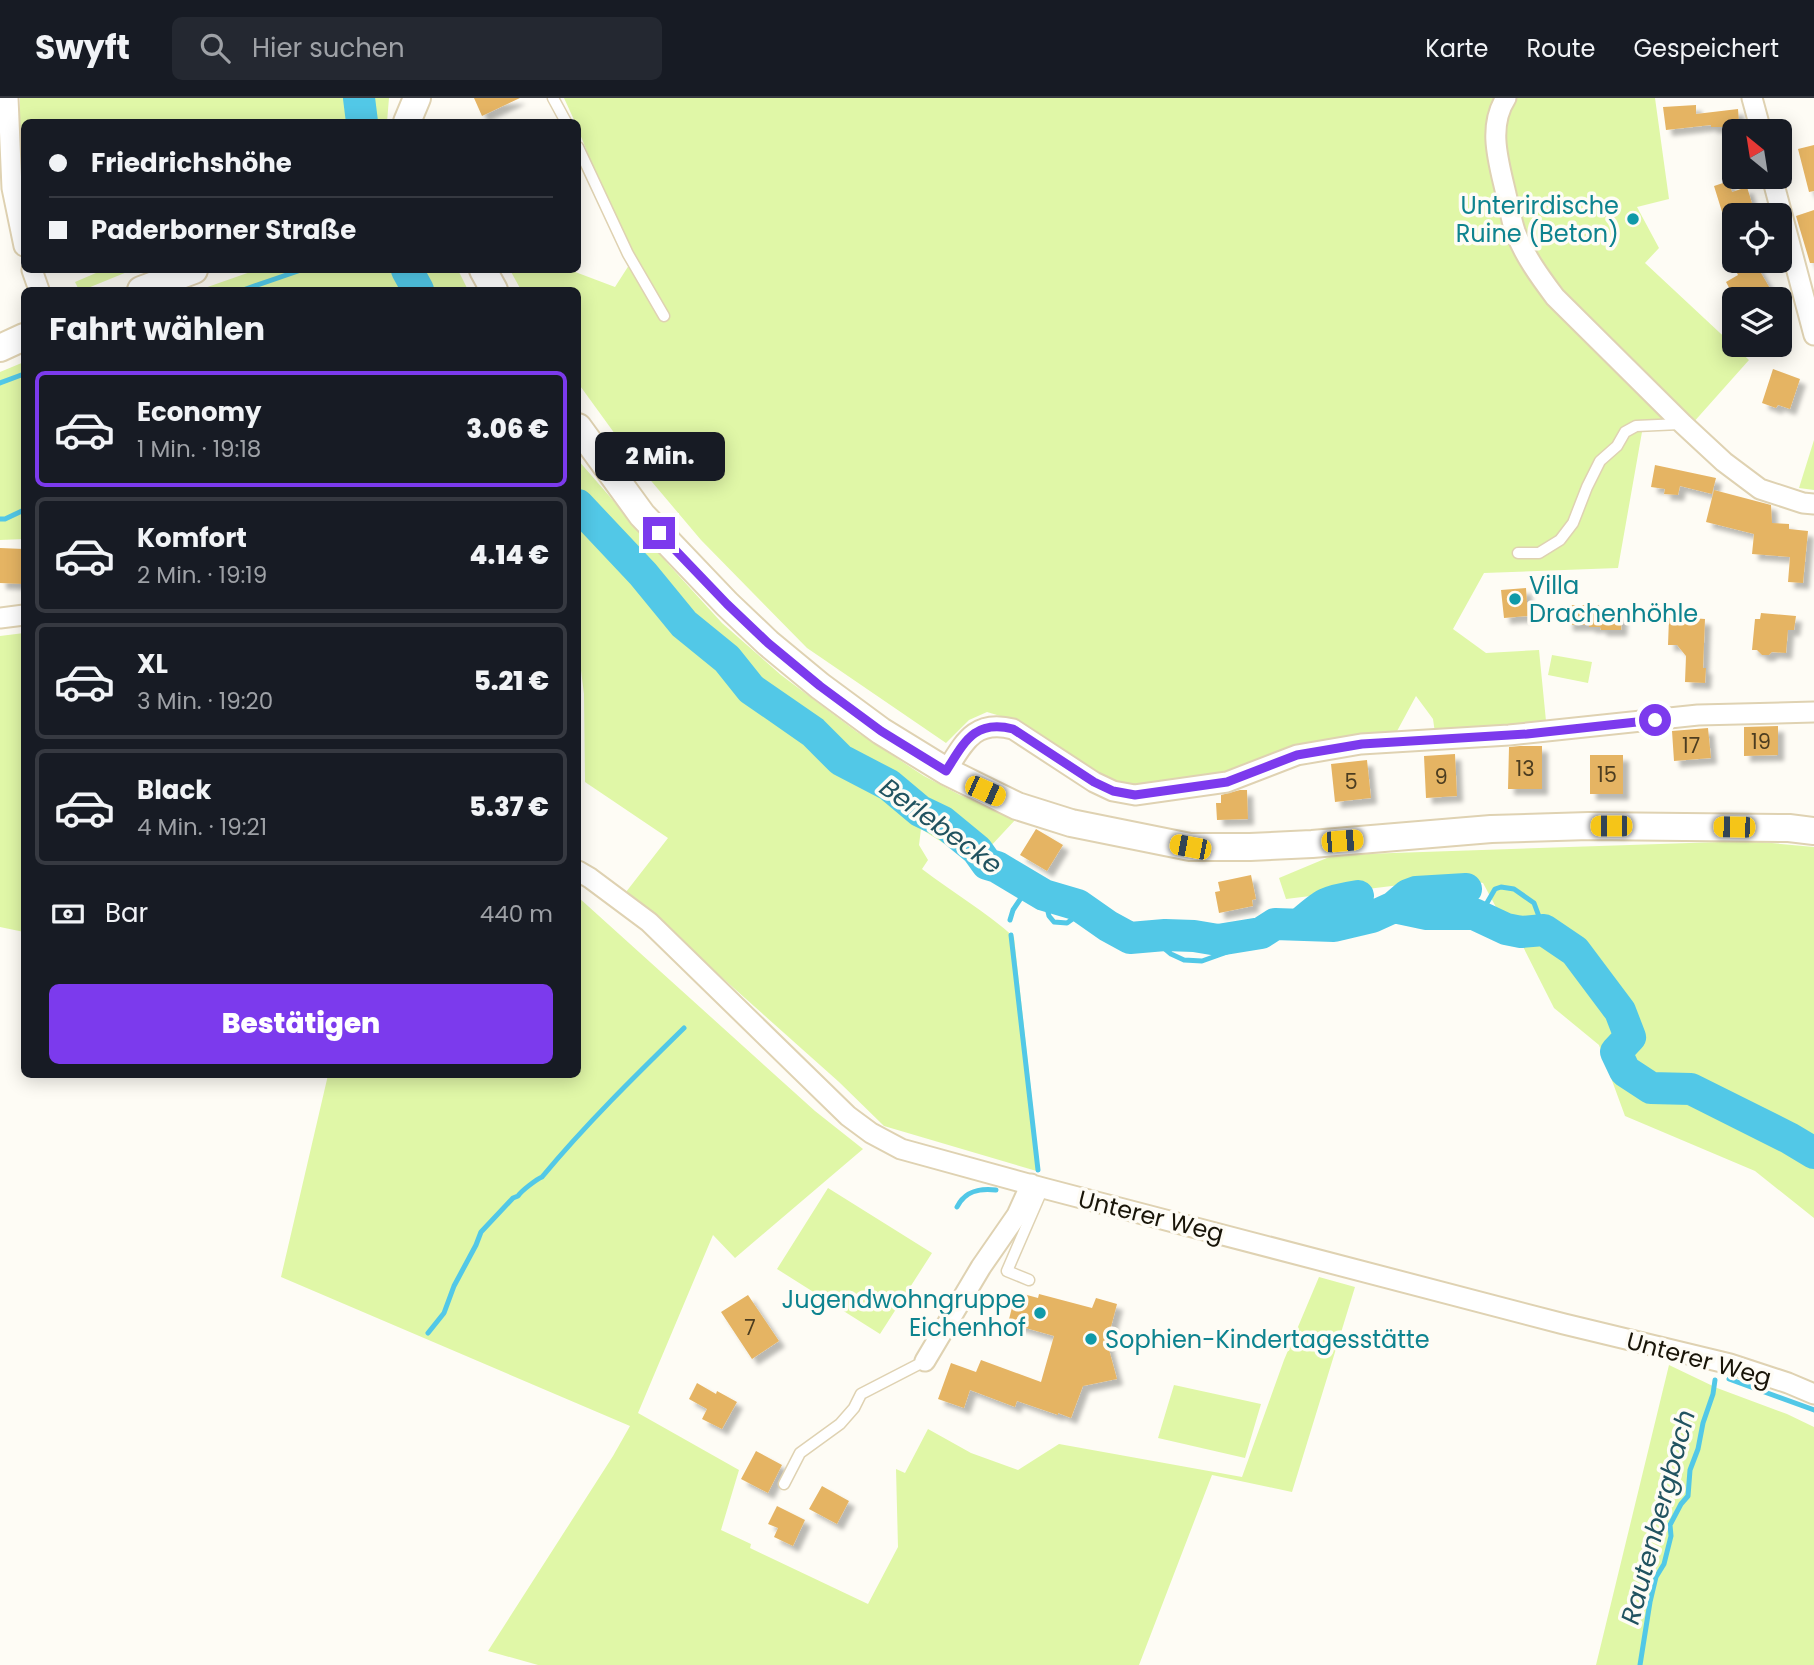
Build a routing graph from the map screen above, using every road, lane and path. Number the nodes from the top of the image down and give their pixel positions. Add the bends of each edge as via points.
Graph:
1 (8, 98) edge
2 (417, 98) edge
3 (423, 98) edge
4 (554, 98) edge
5 (1506, 98) edge
6 (1752, 98) edge
7 (408, 119) edge
8 (429, 119) edge
9 (564, 119) edge
10 (1757, 119) edge
11 (581, 153) edge
12 (1775, 189) edge
13 (21, 232) edge
14 (186, 273) edge
15 (149, 287) edge
16 (664, 316) dead end
17 (1814, 335) edge
18 (21, 339) edge
19 (0, 348) edge
20 (1683, 424) junction
21 (581, 431) edge
22 (1814, 504) edge
23 (1518, 553) dead end
24 (21, 615) edge
25 (0, 618) edge
26 (1814, 712) edge
27 (946, 771) junction
28 (1814, 831) edge
29 (581, 872) edge
30 (1037, 1186) junction
31 (1029, 1280) dead end
32 (925, 1361) joint
33 (1814, 1394) edge
34 (784, 1484) dead end

1 - 13 street via 12,188
2 - 7 main road
3 - 8 main road
4 - 9 lane
5 - 20 street via 1498,119 1497,156 1515,230 1538,275
6 - 10 street
11 - 16 lane via 628,254
12 - 17 street
14 - 15 main road
18 - 19 main road
20 - 22 street via 1760,489
20 - 23 lane via 1636,426 1625,432 1600,461 1573,523 1560,540 1539,553
21 - 27 main road via 642,515 768,643 881,731
24 - 25 street
26 - 27 street via 1698,715 1527,734 1362,744 1297,755 1227,782 1135,795 1094,782 1013,729 990,726 971,734
27 - 28 main road via 1017,806 1071,823 1190,847 1589,826
29 - 30 street, Unterer Weg via 649,922 848,1116 871,1133 901,1149
30 - 31 lane via 1007,1271
30 - 32 street via 981,1266
30 - 33 street, Unterer Weg via 1730,1364
32 - 34 lane via 861,1394 840,1424 800,1454

